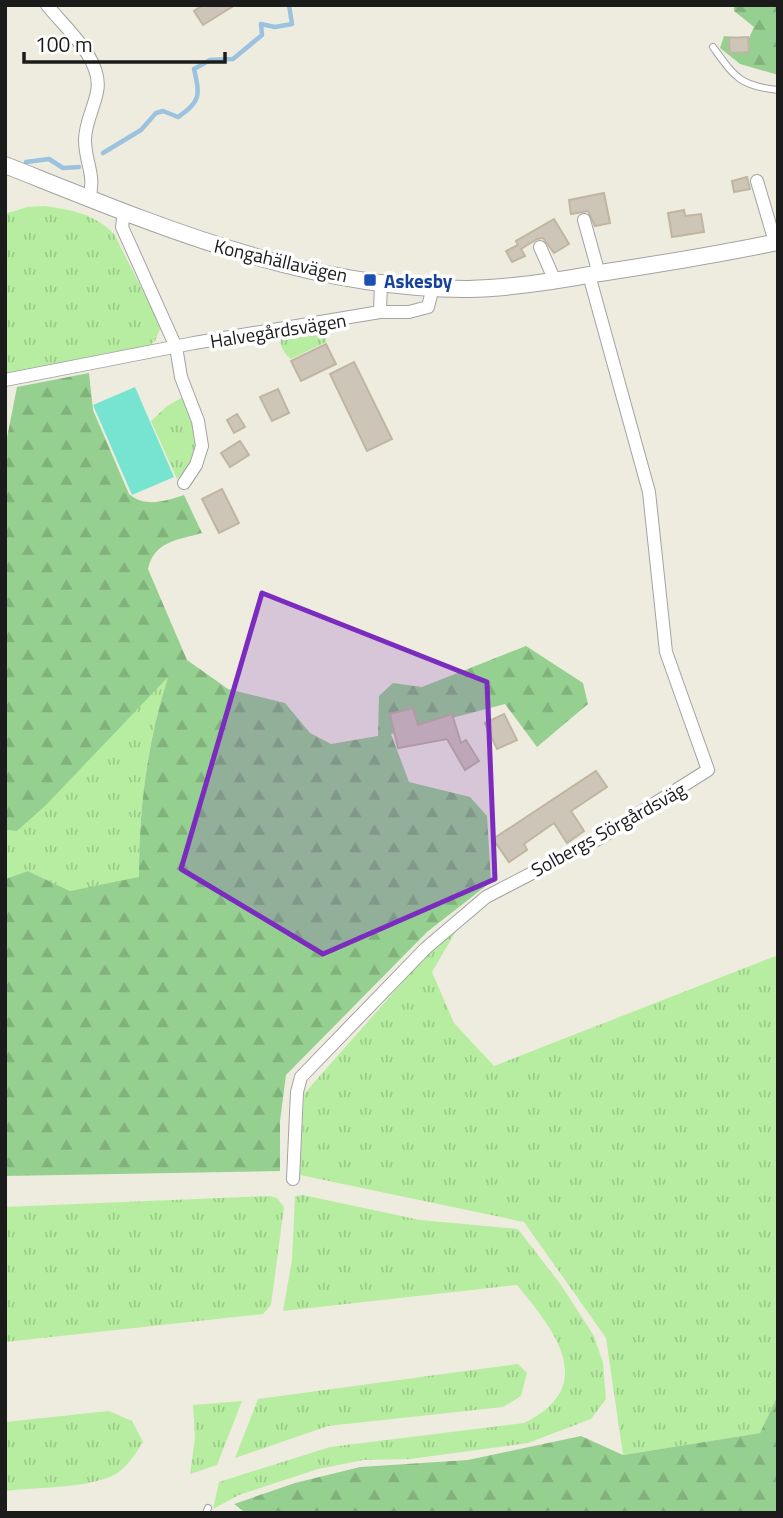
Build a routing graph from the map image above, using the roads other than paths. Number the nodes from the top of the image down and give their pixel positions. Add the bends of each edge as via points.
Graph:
1 (47, 5) edge
2 (713, 47) dead end
3 (778, 90) edge
4 (5, 165) edge
5 (757, 181) dead end
6 (89, 199) junction
7 (124, 212) junction
8 (584, 220) dead end
9 (776, 242) edge
10 (540, 247) dead end
11 (594, 274) junction
12 (381, 281) junction
13 (555, 281) junction
14 (433, 287) junction
15 (380, 312) junction
16 (176, 346) junction
17 (5, 380) edge
18 (184, 483) dead end
19 (293, 1180) dead end

1 - 6 street via 92,62 97,77 85,142 93,179
2 - 3 lane via 737,79
4 - 6 street, Kongahällavägen
5 - 9 street
6 - 7 street, Kongahällavägen
7 - 12 street, Kongahällavägen via 248,256
7 - 16 street via 122,227
8 - 11 street
9 - 11 street, Kongahällavägen
10 - 13 street
11 - 13 street, Kongahällavägen
11 - 19 street, Solbergs Sörgårdsväg via 647,482 666,652 708,770 600,838 486,897 426,948 301,1077
12 - 14 street, Kongahällavägen
12 - 15 street
13 - 14 street, Kongahällavägen via 493,288
14 - 15 street, Halvegårdsvägen via 428,307
15 - 16 street, Halvegårdsvägen
16 - 17 street, Halvegårdsvägen
16 - 18 street via 202,446

